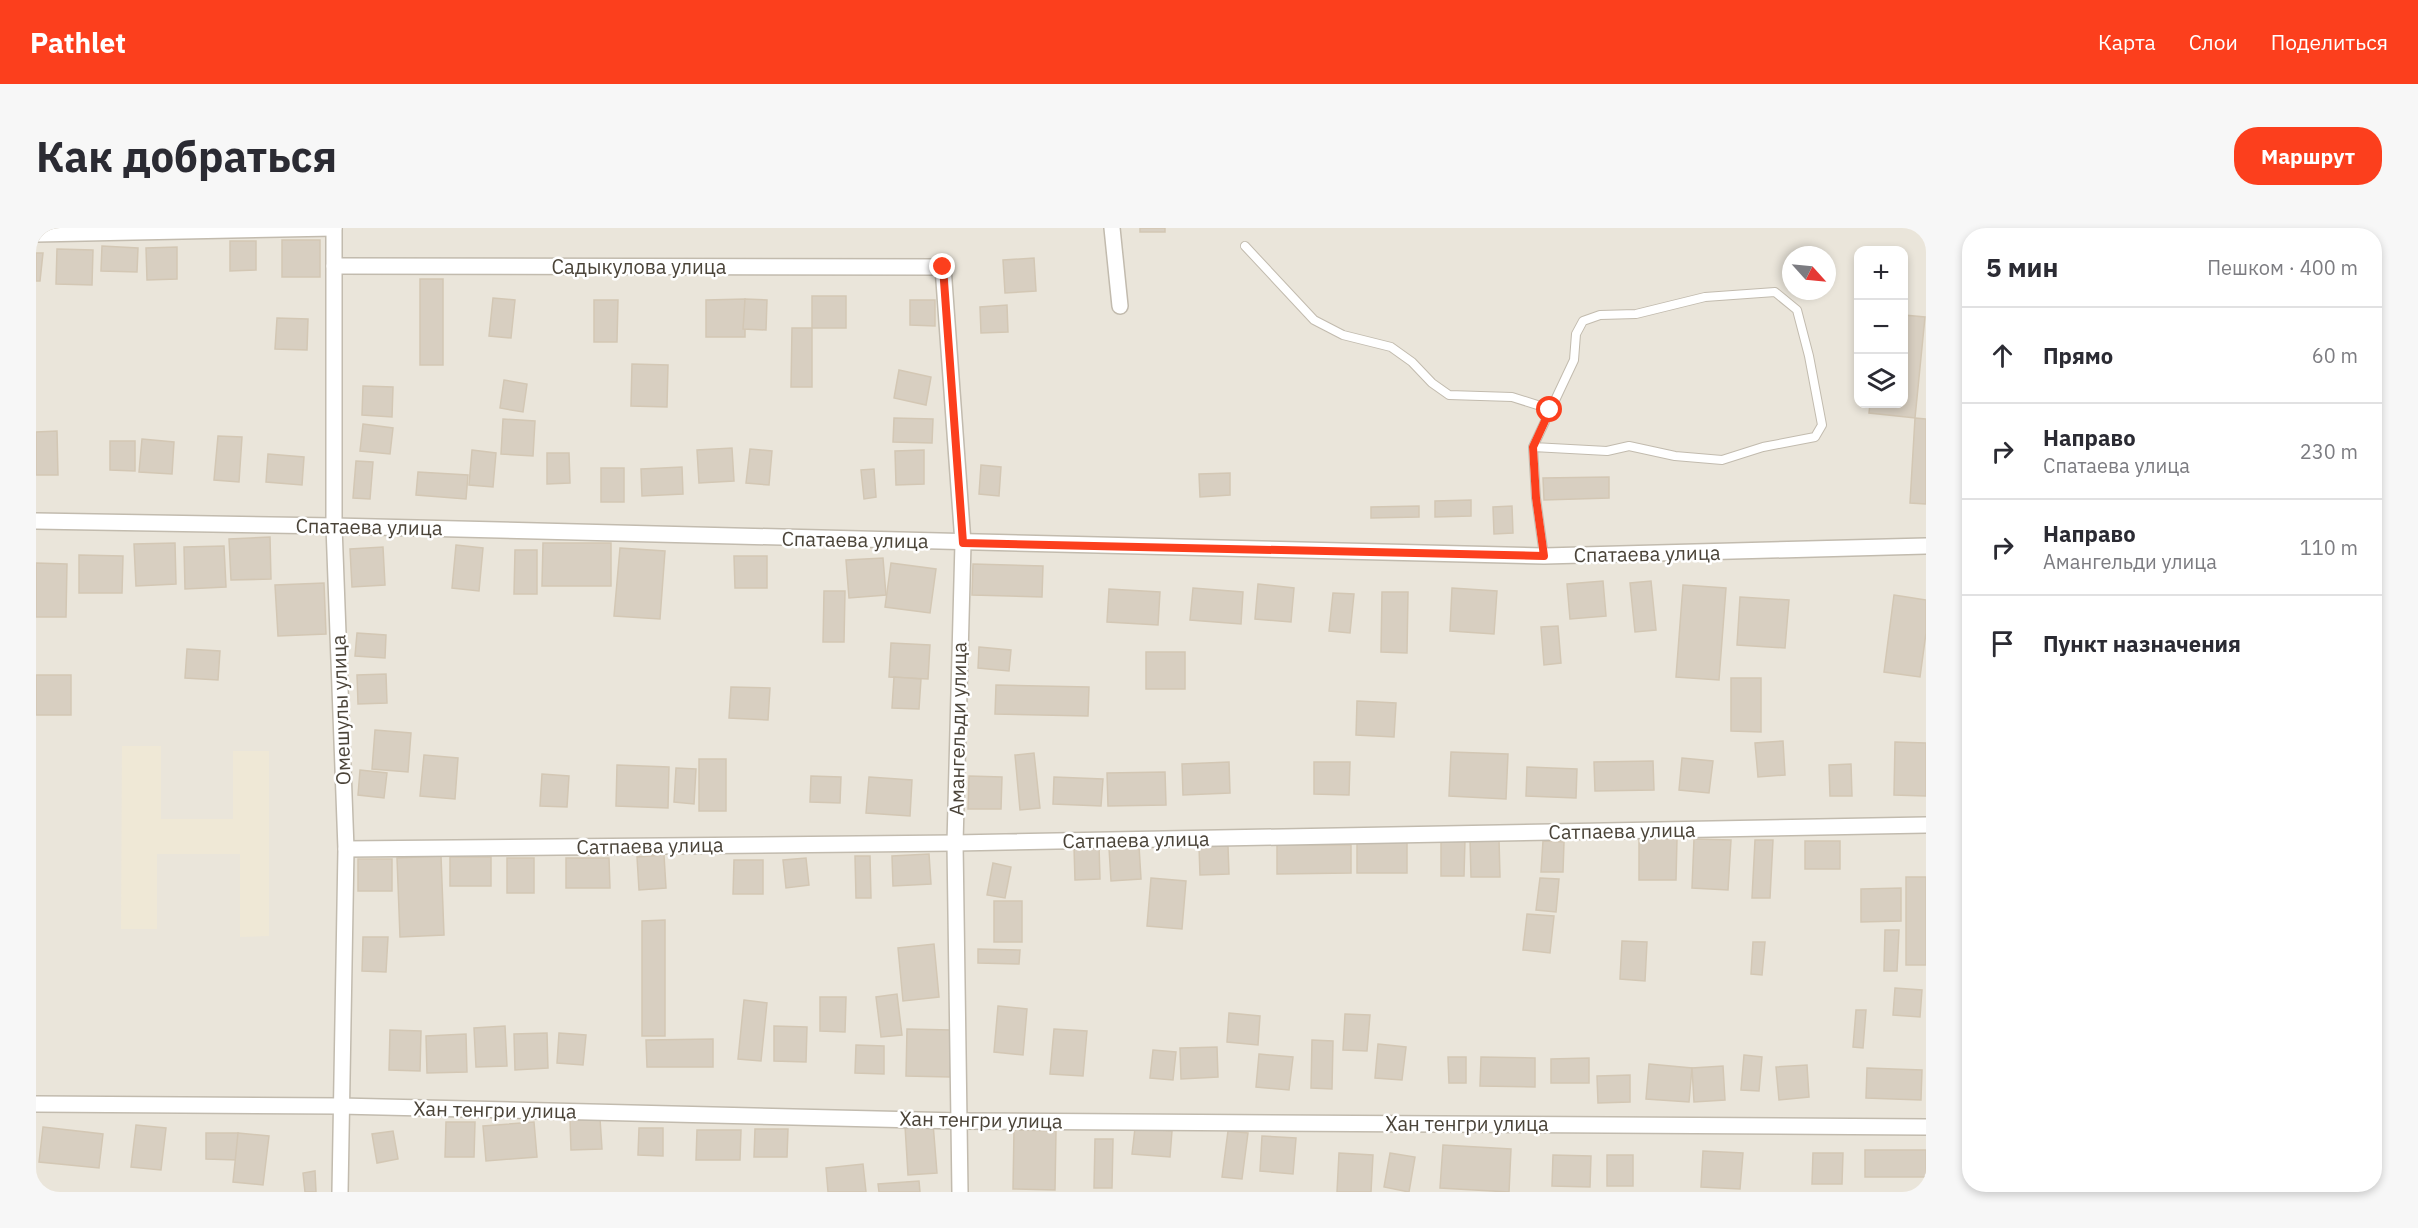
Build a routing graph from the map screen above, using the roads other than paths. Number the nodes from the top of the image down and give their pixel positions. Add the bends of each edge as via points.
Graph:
1 (334, 228) edge
2 (1112, 228) edge
3 (36, 234) edge
4 (1245, 246) dead end
5 (334, 266) junction
6 (943, 267) joint
7 (1120, 306) dead end
8 (1550, 410) junction
9 (1533, 447) junction
10 (36, 521) edge
11 (334, 526) junction
12 (963, 543) junction
13 (1926, 546) edge
14 (1544, 556) junction
15 (1926, 825) edge
16 (956, 843) junction
17 (346, 849) junction
18 (36, 1104) edge
19 (340, 1106) junction
20 (960, 1121) junction
21 (1926, 1127) edge
22 (340, 1192) edge
23 (960, 1192) edge

1 - 3 street
1 - 5 street, Омешулы улица
2 - 7 street
4 - 8 lane via 1314,320 1342,335 1391,347 1449,395 1512,397
5 - 6 street, Садыкулова улица
5 - 11 street, Омешулы улица
6 - 12 street, Амангельди улица
8 - 9 lane
8 - 9 lane via 1574,360 1576,334 1582,321 1600,315 1636,314 1705,297 1775,292 1797,310 1822,425 1815,437 1762,447 1722,460 1675,456 1629,446 1607,451
9 - 14 lane
10 - 11 street, Спатаева улица
11 - 12 street, Спатаева улица
11 - 17 street, Омешулы улица
12 - 14 street, Спатаева улица
12 - 16 street, Амангельди улица
13 - 14 street, Спатаева улица
15 - 16 street, Сатпаева улица
16 - 17 street, Сатпаева улица
16 - 20 street, Амангельди улица
17 - 19 street, Омешулы улица
18 - 19 street, Хан тенгри улица
19 - 20 street, Хан тенгри улица
19 - 22 street, Омешулы улица
20 - 21 street, Хан тенгри улица
20 - 23 street, Амангельди улица

